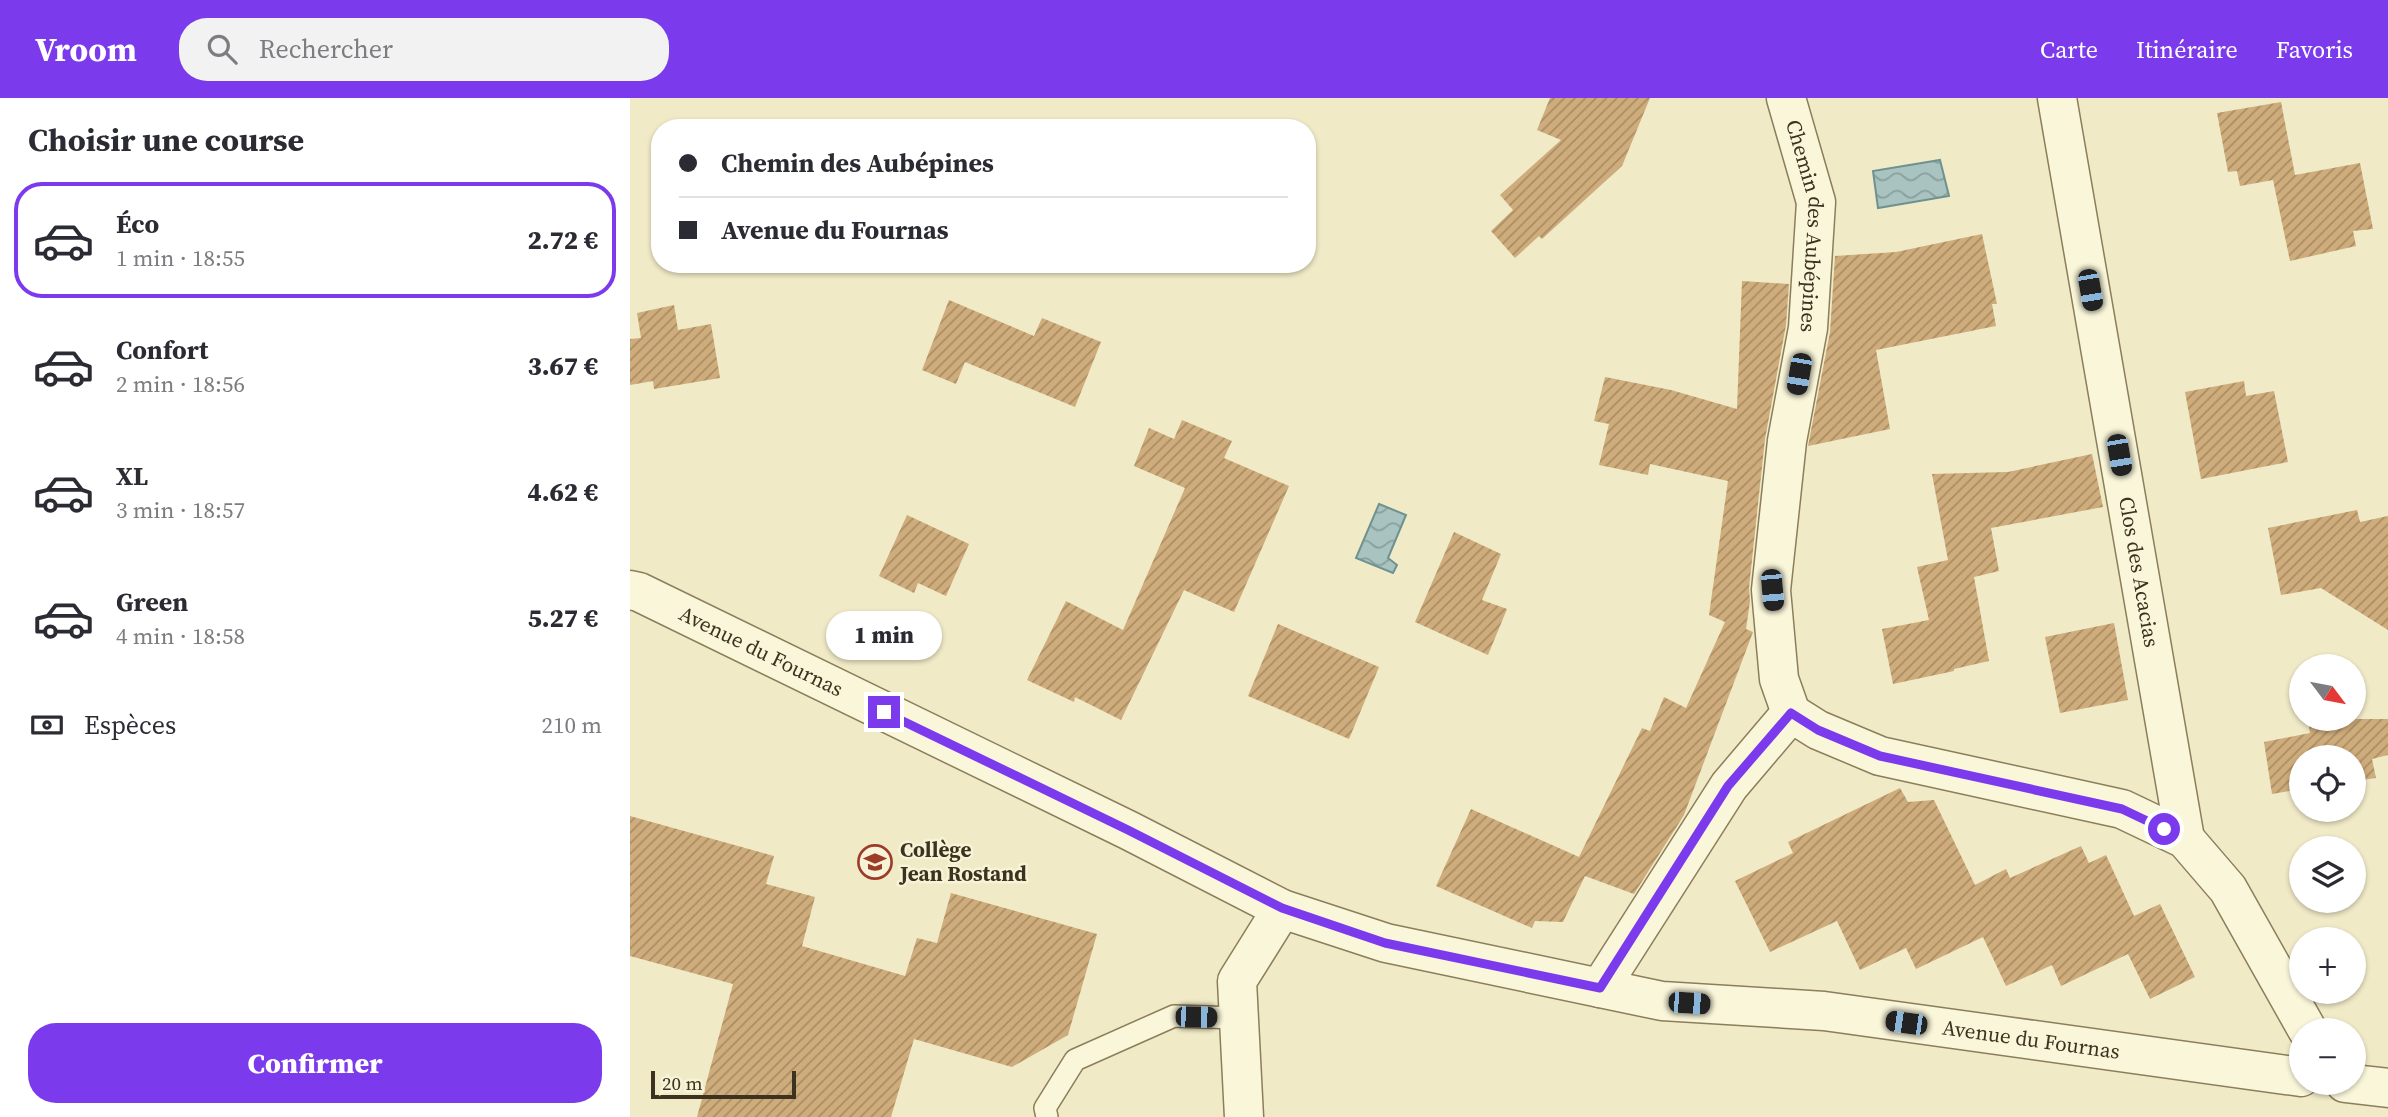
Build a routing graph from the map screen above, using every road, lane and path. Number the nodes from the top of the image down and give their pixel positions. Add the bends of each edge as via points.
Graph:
1 (1786, 98) edge
2 (2057, 98) edge
3 (633, 587) edge
4 (1791, 713) junction
5 (2185, 839) junction
6 (1282, 908) junction
7 (1600, 988) junction
8 (1239, 1018) junction
9 (2301, 1018) edge
10 (2289, 1075) edge
11 (2366, 1085) edge
12 (2388, 1088) edge
13 (1047, 1117) edge
14 (1244, 1117) edge

1 - 4 street, Chemin des Aubépines via 1816,202 1808,328 1787,442 1772,590 1779,679
2 - 5 street, Clos des Acacias
3 - 6 street, Avenue du Fournas
4 - 5 street via 1818,730 1880,756 2122,809
4 - 7 street via 1728,786
5 - 9 street via 2228,889
6 - 7 street, Avenue du Fournas via 1385,943
6 - 8 street via 1237,982
7 - 10 street, Avenue du Fournas via 1662,1001 1824,1011
8 - 13 lane via 1174,1016 1075,1060 1045,1108
8 - 14 street
11 - 12 street

